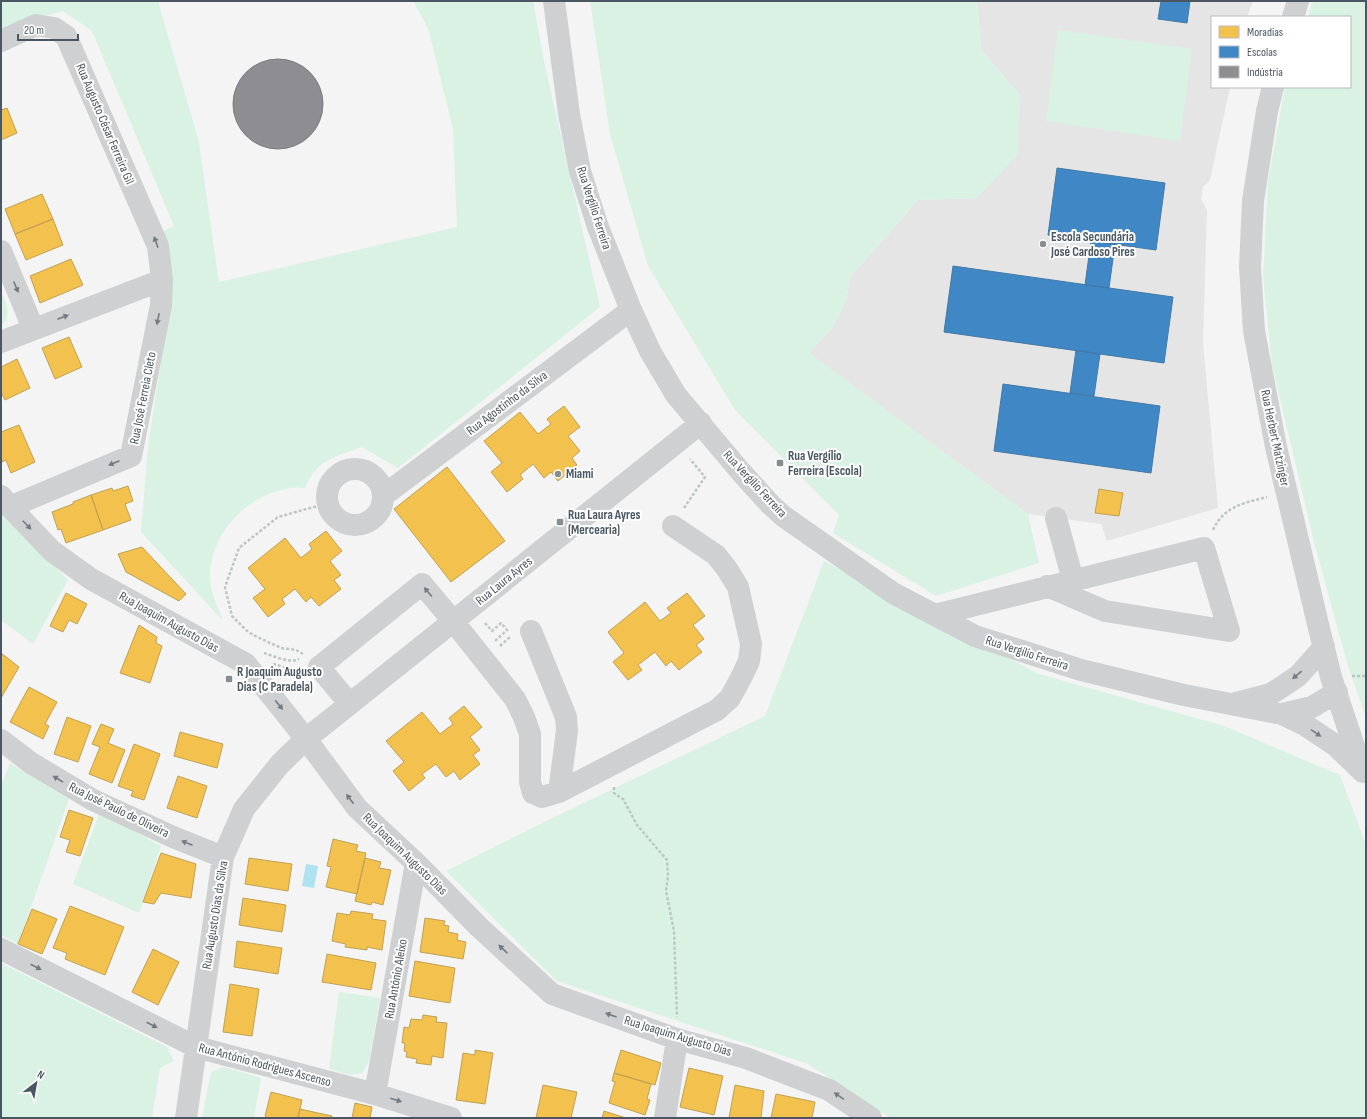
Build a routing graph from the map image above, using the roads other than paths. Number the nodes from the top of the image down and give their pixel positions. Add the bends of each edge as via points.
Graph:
1 (554, 1) edge
2 (1298, 1) edge
3 (1293, 16) edge
4 (1, 41) edge
5 (1273, 88) edge
6 (1, 252) edge
7 (162, 280) junction
8 (631, 310) junction
9 (34, 328) junction
10 (1, 342) edge
11 (702, 424) junction
12 (383, 496) junction
13 (5, 502) edge
14 (1056, 518) dead end
15 (673, 526) road end
16 (1073, 580) junction
17 (1047, 586) junction
18 (935, 615) junction
19 (453, 621) junction
20 (522, 632) road end
21 (1324, 647) junction
22 (1337, 692) junction
23 (349, 703) junction
24 (1232, 704) junction
25 (1282, 714) junction
26 (306, 739) junction
27 (1, 740) edge
28 (1364, 777) edge
29 (559, 792) junction
30 (223, 857) junction
31 (416, 863) junction
32 (1, 949) edge
33 (678, 1039) junction
34 (196, 1047) junction
35 (375, 1094) junction
36 (186, 1118) edge
37 (450, 1118) edge
38 (665, 1118) edge
39 (871, 1118) edge

1 - 8 street, Rua Vergílio Ferreira via 569,114 580,171 598,227
2 - 3 street
7 -> 4 street, Rua Augusto César Ferreira Gil via 158,246 66,36 54,28 36,25
5 - 21 street, Rua Herbert Matzinger via 1253,201 1250,267 1254,331 1276,447
6 -> 9 street
9 -> 7 street
7 -> 13 street, Rua José Ferreia Cleto via 160,305 131,456
8 - 11 street, Rua Vergílio Ferreira via 650,352 676,395
8 - 12 street, Rua Agostinho da Silva
9 - 10 street
11 - 18 street, Rua Vergílio Ferreira via 741,472 783,516 893,593
11 - 19 street, Rua Laura Ayres
12 - 12 street via 376,515 359,524 348,524 339,520 332,512 327,493 330,483 337,475 346,470 356,469 375,477 381,486
13 -> 26 street, Rua Joaquim Augusto Dias via 52,551 91,579 246,664
14 - 16 street
15 - 29 street via 716,555 738,587 751,644 749,661 730,698 717,710
16 - 17 street
16 - 17 street via 1204,548 1229,631 1105,611
17 - 18 street
18 - 24 street, Rua Vergílio Ferreira via 975,636 1081,670
19 - 23 street, Rua Laura Ayres
19 -> 23 street via 422,584 312,661
19 - 29 street via 515,699 524,716 530,734 530,782 533,793 542,797
20 - 29 street via 566,717 567,731
21 - 22 street, Rua Herbert Matzinger
21 -> 24 street, Rua Vergílio Ferreira via 1298,676 1271,694
22 - 25 street, Rua Vergílio Ferreira via 1312,707
22 - 28 street, Rua Herbert Matzinger
23 - 26 street, Rua Laura Ayres
24 - 25 street, Rua Vergílio Ferreira
25 -> 28 street, Rua Vergílio Ferreira via 1305,725 1334,745
26 - 30 street, Rua Augusto Dias da Silva via 280,764 244,809
31 -> 26 street, Rua Joaquim Augusto Dias via 357,808
30 -> 27 street, Rua José Paulo de Oliveira via 93,800 31,763
30 - 34 street, Rua Augusto Dias da Silva
33 -> 31 street, Rua Joaquim Augusto Dias via 552,994 480,928
31 - 35 street, Rua António Aleixo
32 -> 34 street, Rua António Rodrigues Ascenso
33 - 38 street
39 -> 33 street, Rua Joaquim Augusto Dias via 829,1090 746,1058
34 - 35 street, Rua António Rodrigues Ascenso
34 - 36 street, Rua Augusto Dias da Silva
35 -> 37 street, Rua António Rodrigues Ascenso

